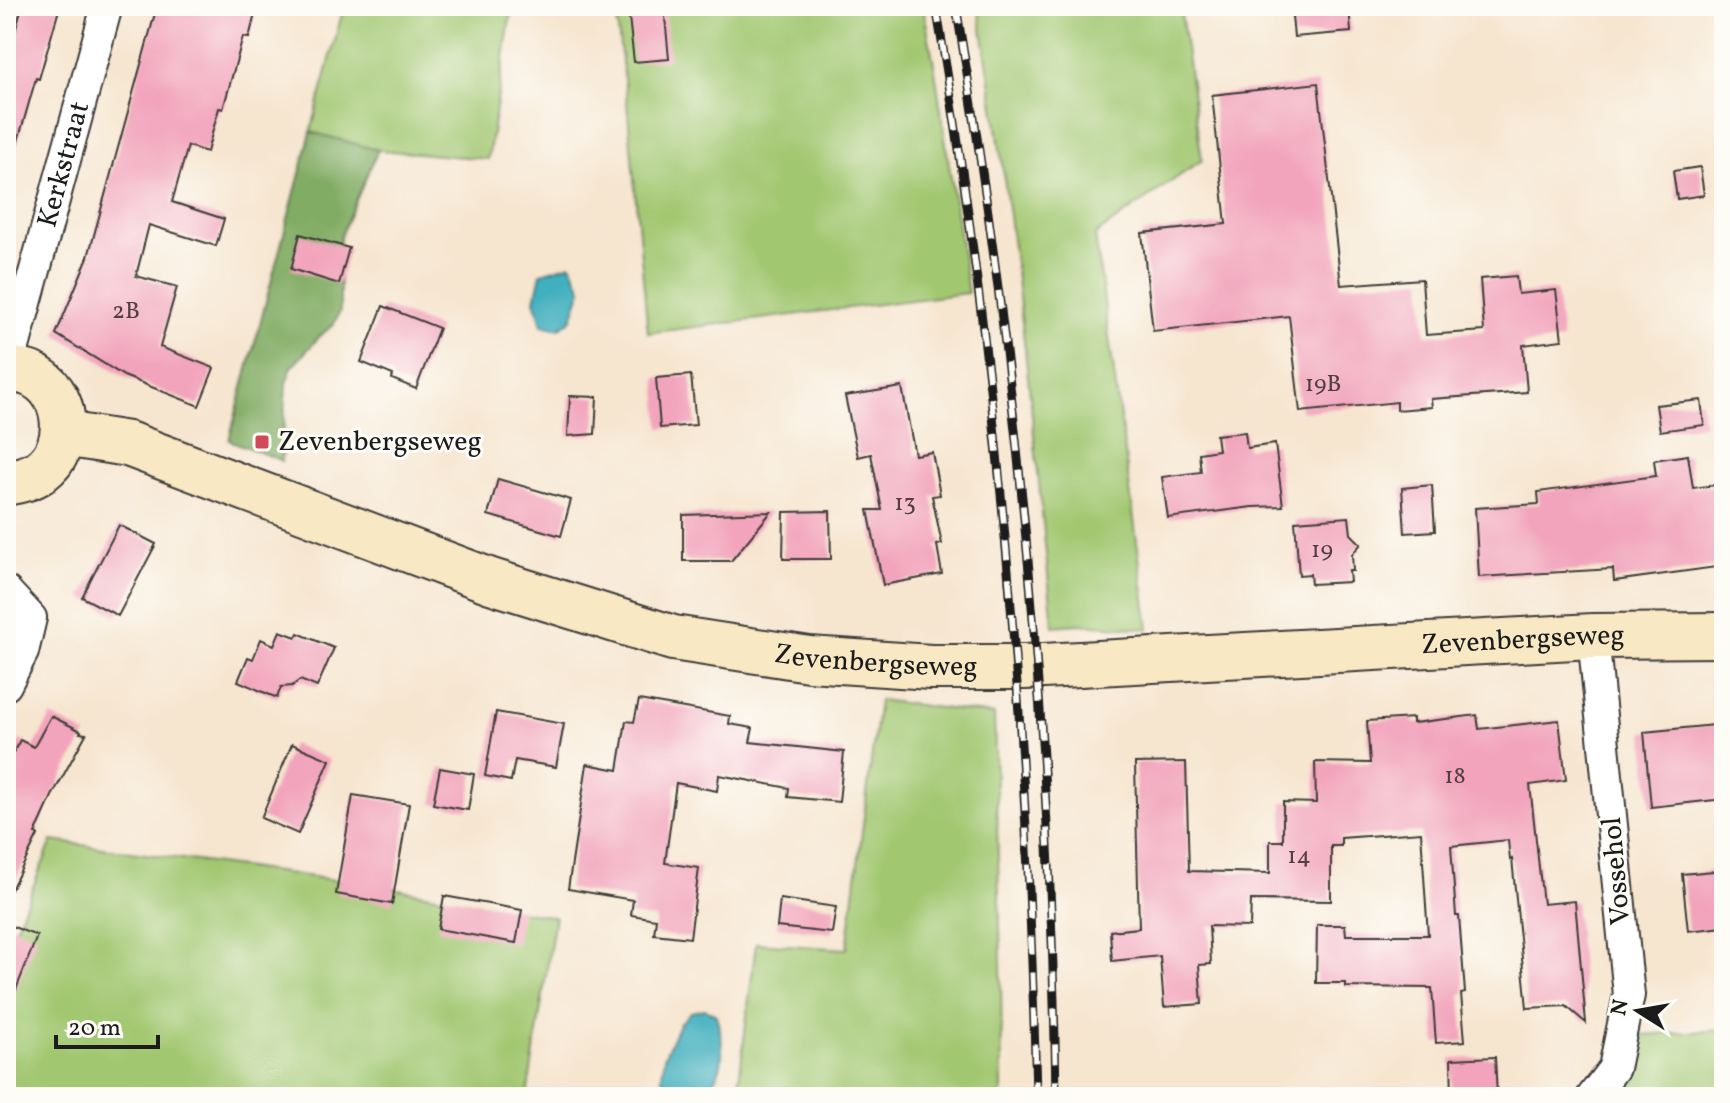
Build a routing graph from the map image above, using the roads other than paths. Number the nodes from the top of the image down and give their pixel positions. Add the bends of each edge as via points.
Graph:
1 (107, 6) edge
2 (7, 369) edge
3 (64, 434) junction
4 (6, 483) edge
5 (6, 591) edge
6 (1724, 635) edge
7 (1593, 636) junction
8 (6, 685) edge
9 (1592, 1097) edge

1 - 2 street, Kerkstraat
2 - 3 street via 31,374 50,389 62,410
3 - 4 street via 40,472
3 - 7 street, Zevenbergseweg via 128,444 491,581 673,638 809,659 1025,667
5 - 8 street via 31,618 23,652
6 - 7 street, Zevenbergseweg
7 - 9 street, Vossehol via 1629,995 1614,1068

